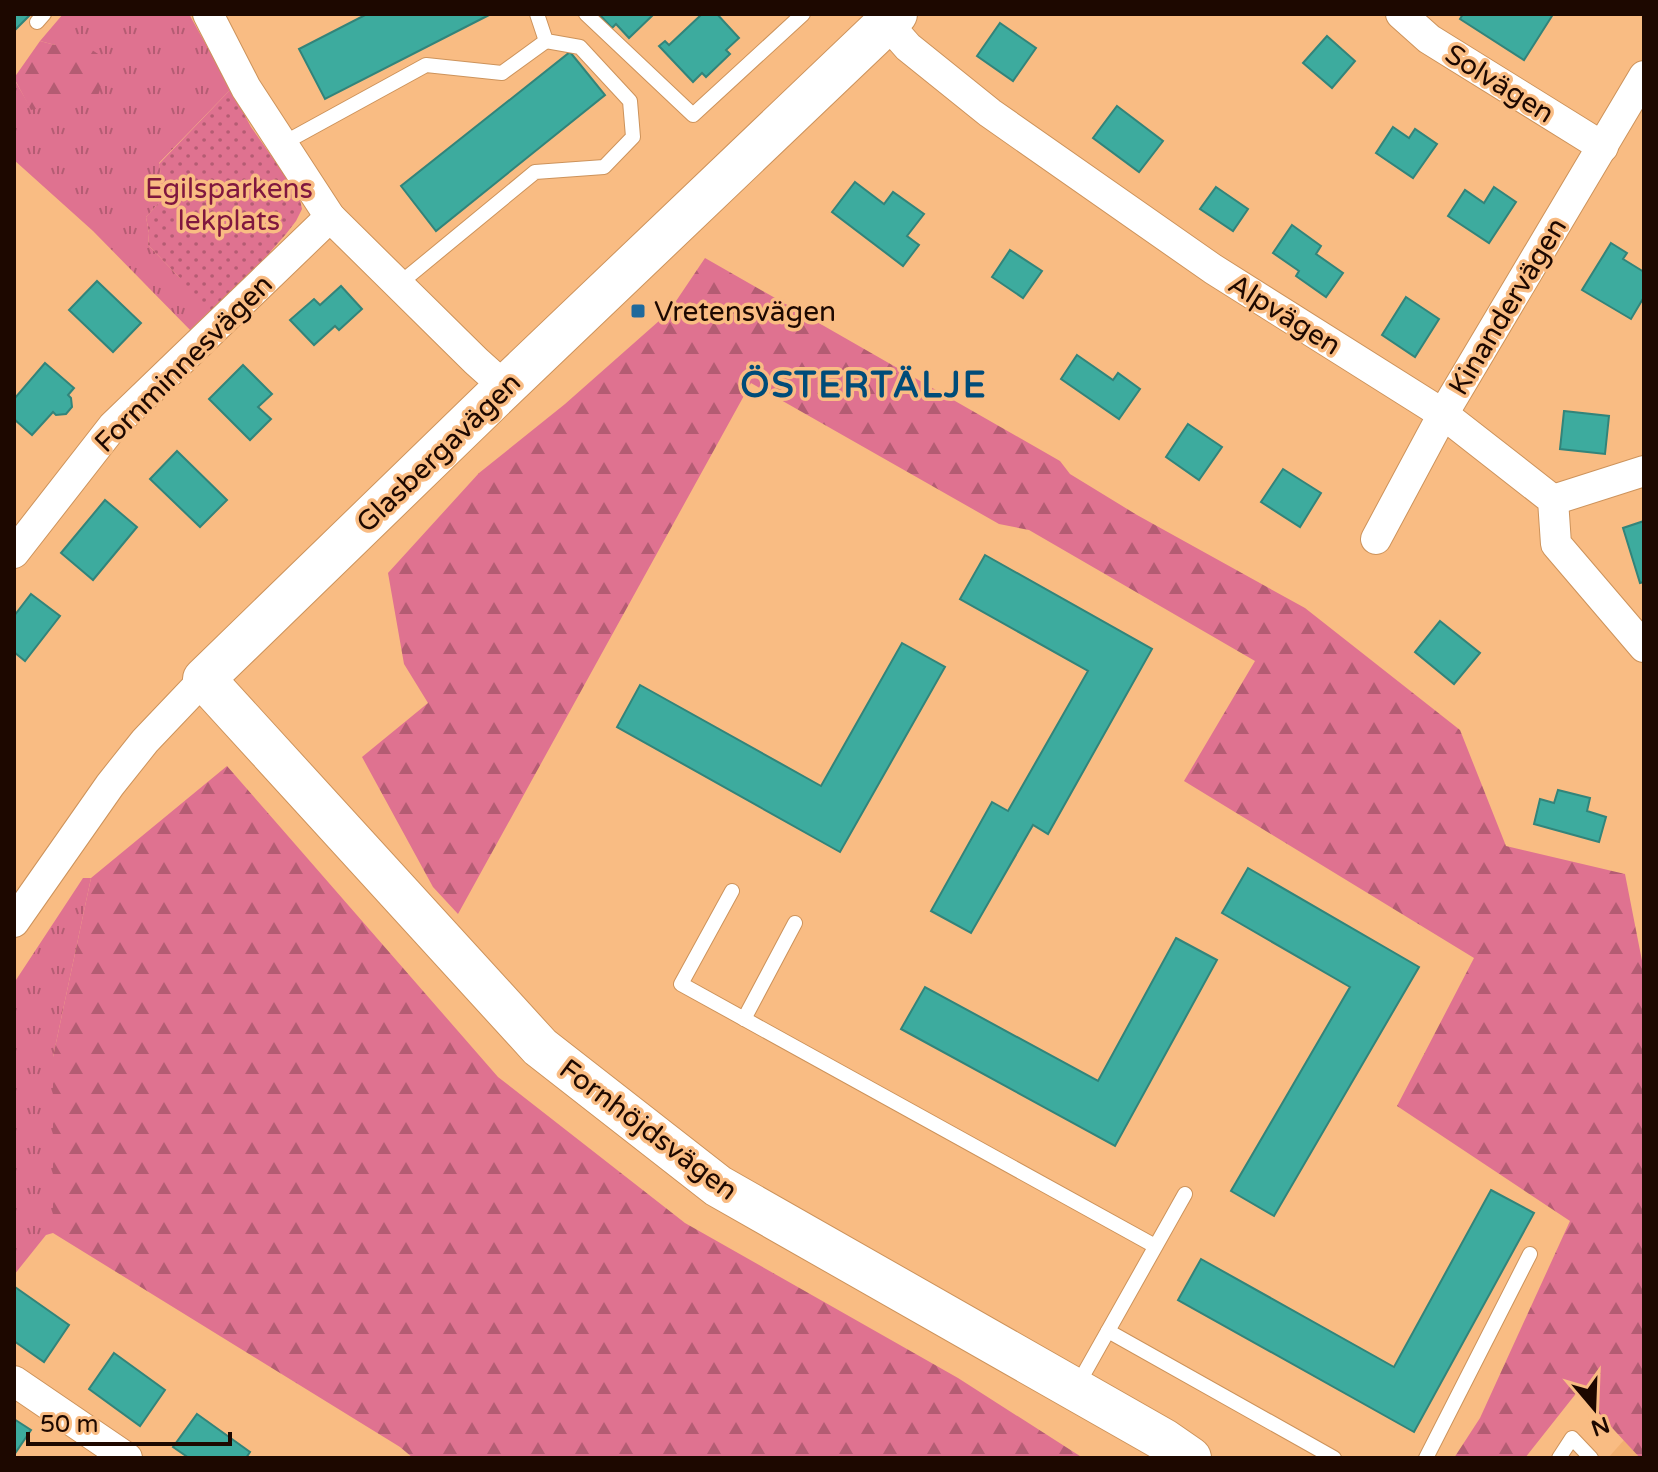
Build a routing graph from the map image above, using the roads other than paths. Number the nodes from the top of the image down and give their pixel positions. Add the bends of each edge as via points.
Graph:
1 (208, 14) edge
2 (537, 14) edge
3 (586, 14) edge
4 (803, 14) edge
5 (1401, 14) edge
6 (887, 17) edge
7 (546, 41) junction
8 (1642, 85) edge
9 (282, 144) junction
10 (1603, 147) junction
11 (330, 217) junction
12 (399, 284) junction
13 (505, 387) junction
14 (1443, 414) junction
15 (1644, 471) edge
16 (1553, 500) junction
17 (1376, 539) dead end
18 (14, 553) edge
19 (1644, 647) edge
20 (204, 679) junction
21 (732, 891) dead end
22 (14, 922) edge
23 (795, 923) dead end
24 (744, 1019) junction
25 (1185, 1194) dead end
26 (1155, 1246) junction
27 (1530, 1254) dead end
28 (1108, 1331) junction
29 (14, 1381) edge
30 (1075, 1390) junction
31 (127, 1458) edge
32 (1190, 1458) edge
33 (1334, 1458) edge
34 (1426, 1458) edge
35 (1559, 1458) edge
36 (1591, 1458) edge

1 - 9 street
2 - 7 lane
3 - 4 lane via 693,115
5 - 10 street, Solvägen via 1429,39
6 - 13 street, Glasbergavägen
6 - 14 street, Alpvägen via 908,47 990,113 1213,269
7 - 9 lane via 502,73 426,65
7 - 12 lane via 580,47 630,101 633,137 604,167 535,172
8 - 10 street, Kinandervägen
9 - 11 street
10 - 14 street, Kinandervägen
11 - 12 street
11 - 18 street, Fornminnesvägen via 113,426
12 - 13 street
13 - 20 street, Glasbergavägen
14 - 16 street, Alpvägen
14 - 17 street, Kinandervägen
15 - 16 street
16 - 19 street via 1556,544
20 - 22 street, Glasbergavägen via 110,785
20 - 30 street, Fornhöjdsvägen via 540,1047 718,1186
21 - 24 lane via 681,984
23 - 24 lane
24 - 26 lane
25 - 26 lane
26 - 28 lane
27 - 34 lane
28 - 30 lane
28 - 33 lane
29 - 31 street
30 - 32 street, Fornhöjdsvägen
35 - 36 lane via 1572,1438

